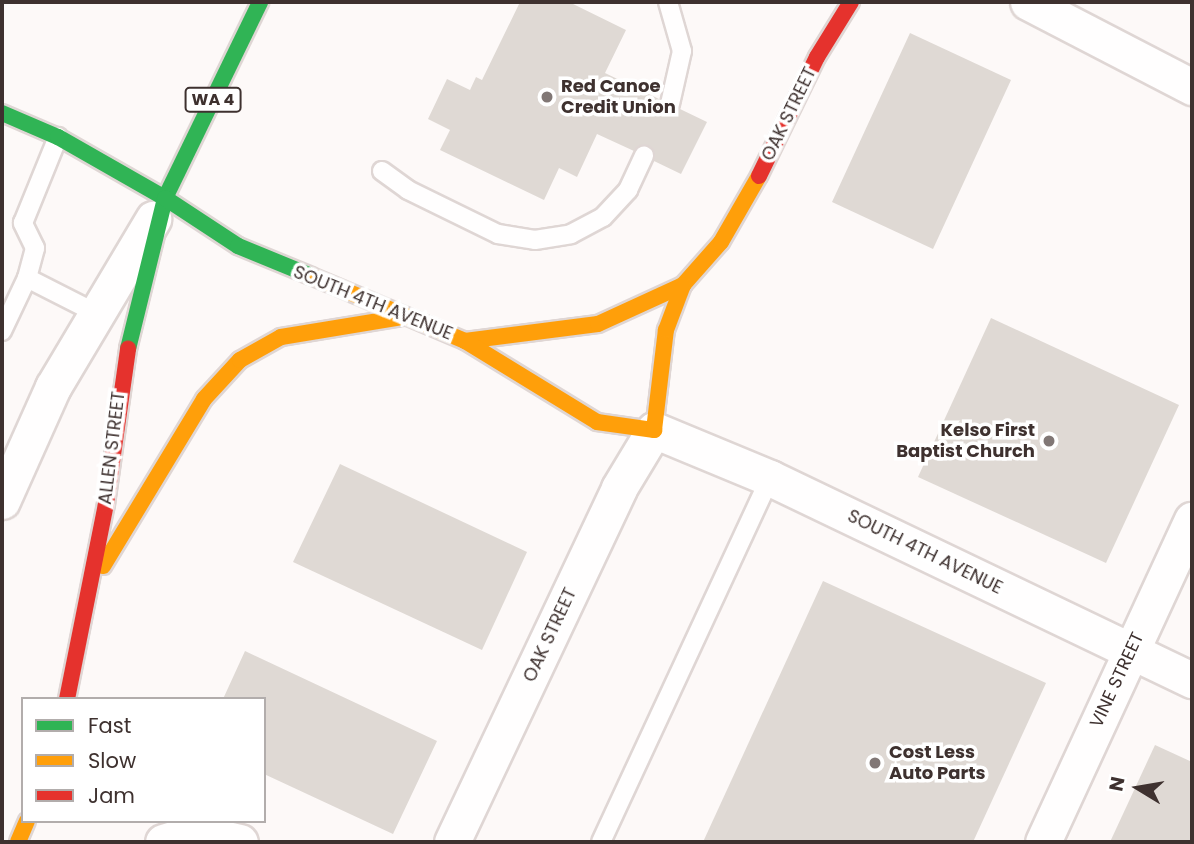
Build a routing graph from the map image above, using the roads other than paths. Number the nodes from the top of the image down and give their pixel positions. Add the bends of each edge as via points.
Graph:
1 (260, 2) edge
2 (668, 2) edge
3 (851, 2) edge
4 (1028, 2) edge
5 (1192, 87) edge
6 (670, 104) dead end
7 (2, 113) edge
8 (58, 137) junction
9 (644, 156) dead end
10 (382, 171) dead end
11 (165, 198) junction
12 (27, 278) junction
13 (683, 285) junction
14 (98, 314) junction
15 (405, 317) junction
16 (598, 324) joint
17 (2, 331) edge
18 (465, 341) junction
19 (654, 430) junction
20 (11, 455) edge
21 (770, 478) junction
22 (2, 501) edge
23 (1192, 520) edge
24 (91, 585) junction
25 (1130, 650) junction
26 (1192, 680) edge
27 (67, 697) edge
28 (26, 823) edge
29 (169, 839) edge
30 (19, 842) edge
31 (240, 842) edge
32 (452, 842) edge
33 (601, 842) edge
34 (1043, 842) edge

1 - 11 main road, ALLEN STREET / WA 4
2 - 6 lane via 682,51
3 - 13 main road, OAK STREET via 817,57 721,242
4 - 5 street
7 - 8 main road, SOUTH 4TH AVENUE
8 - 11 main road, SOUTH 4TH AVENUE
8 - 12 lane via 23,223 34,248
9 - 10 lane via 628,190 603,217 571,234 535,240 498,234 408,190
11 - 14 street, ALLEN STREET
11 - 15 main road, SOUTH 4TH AVENUE via 238,246
11 - 24 main road, ALLEN STREET via 122,371
12 - 14 lane
12 - 17 lane
13 - 16 main road, OAK STREET
13 - 19 main road via 666,330
14 - 20 street, ALLEN STREET
15 - 18 main road, SOUTH 4TH AVENUE
15 - 24 main road via 281,337 240,360 204,399
16 - 18 main road, SOUTH 4TH AVENUE
18 - 19 main road via 597,422
19 - 21 street, SOUTH 4TH AVENUE
19 - 32 street, OAK STREET via 619,488
20 - 22 street, ALLEN STREET
21 - 25 street, SOUTH 4TH AVENUE
21 - 33 lane
23 - 25 street, VINE STREET
24 - 27 main road, ALLEN STREET
25 - 26 street, SOUTH 4TH AVENUE
25 - 34 street, VINE STREET
28 - 30 main road
29 - 31 street via 196,832

